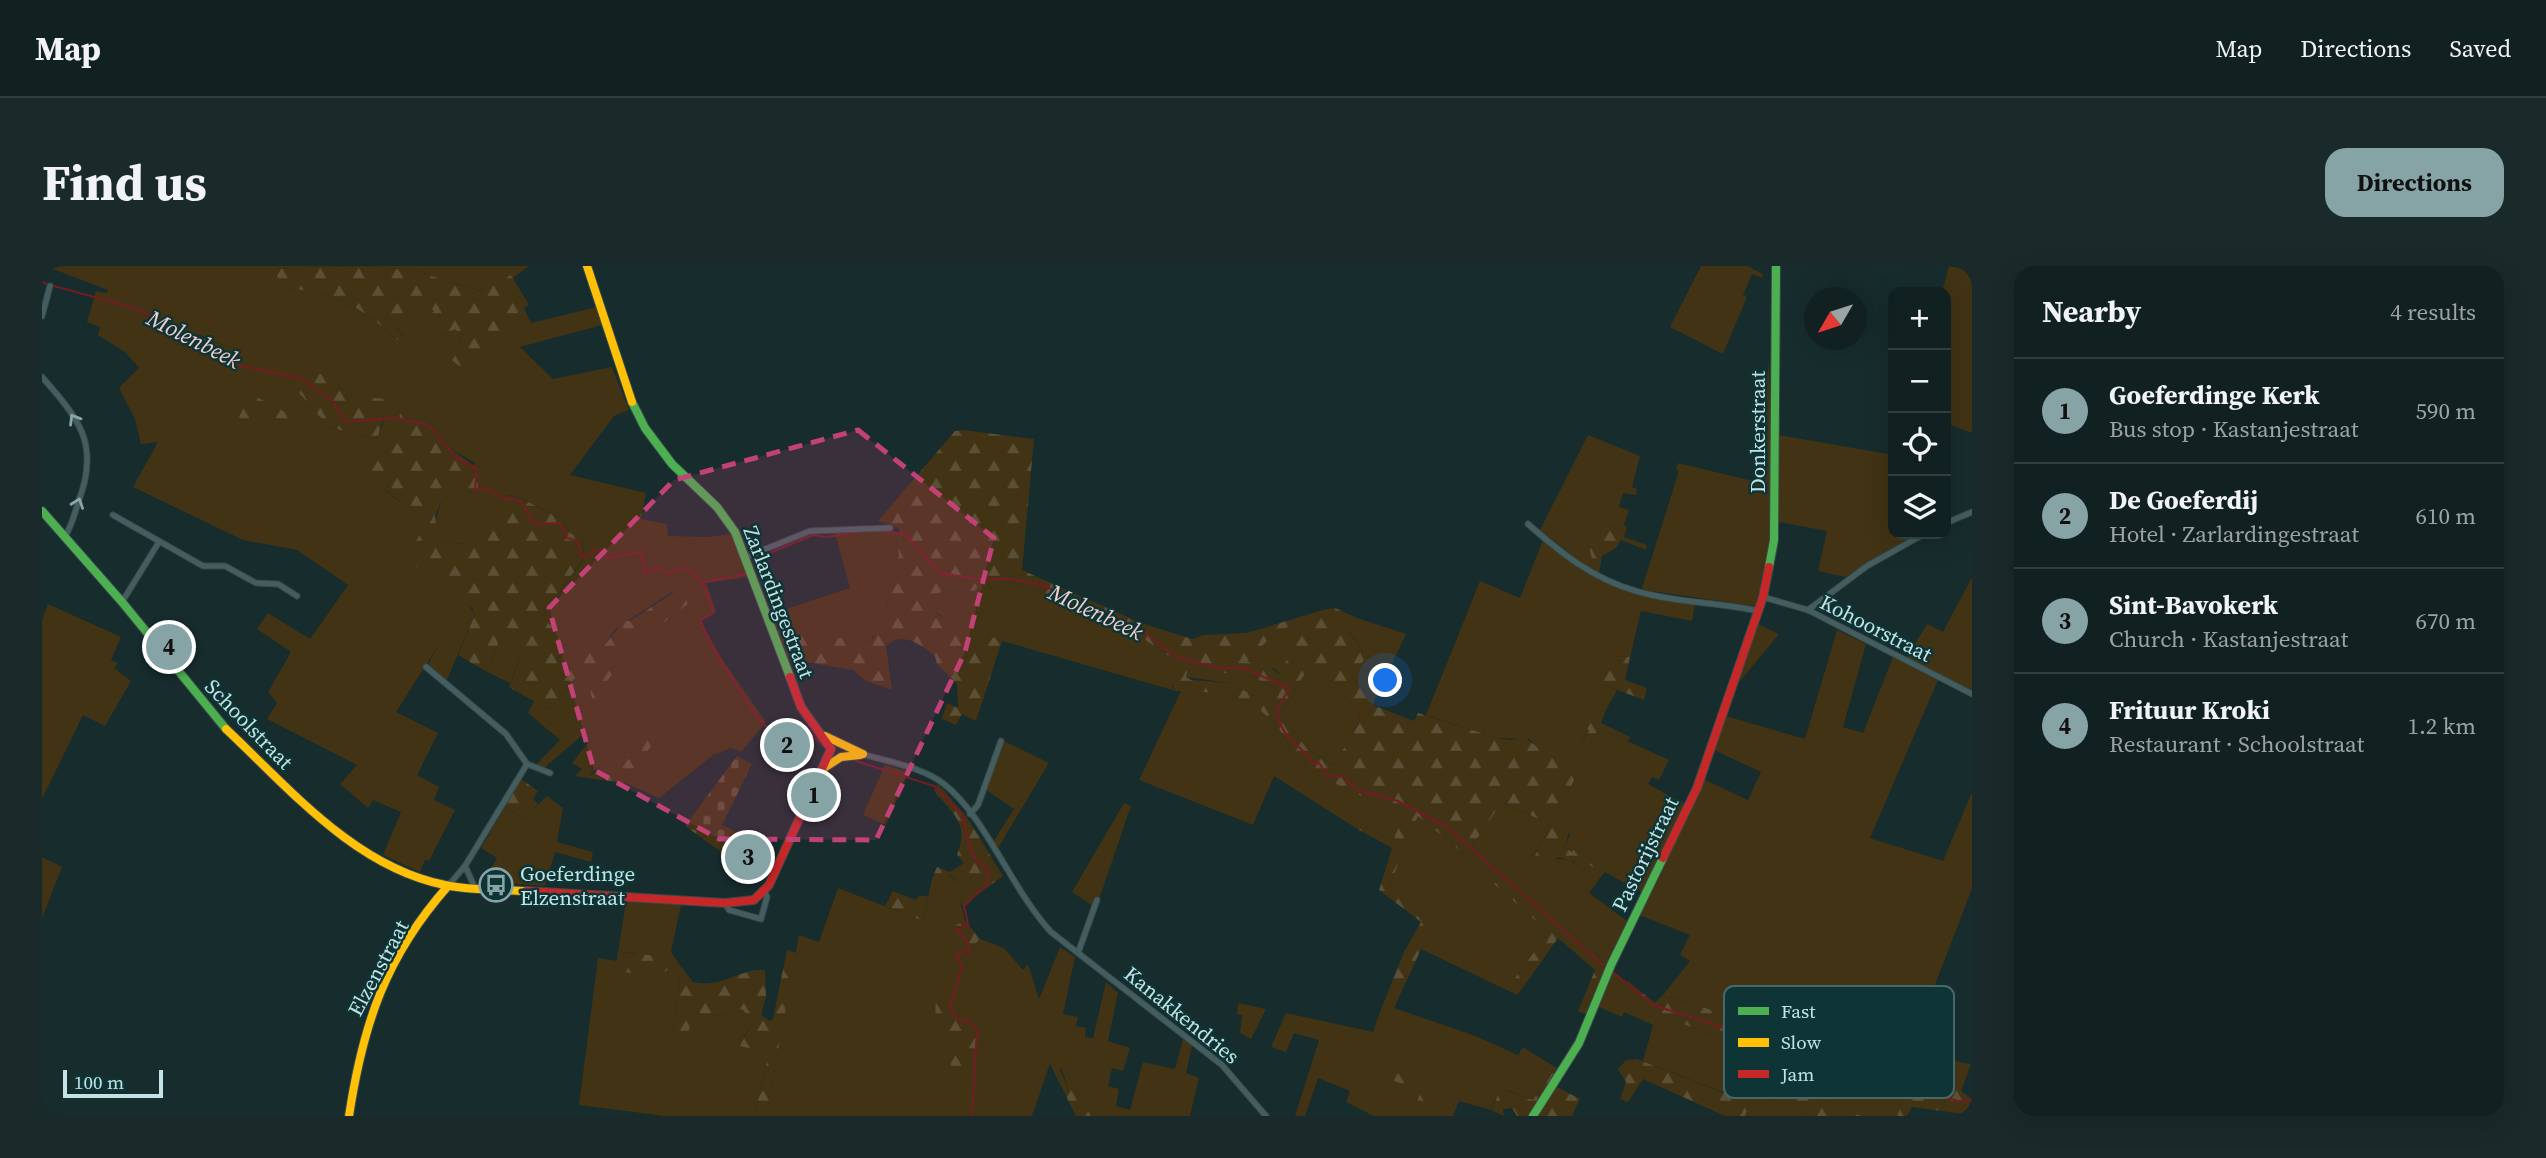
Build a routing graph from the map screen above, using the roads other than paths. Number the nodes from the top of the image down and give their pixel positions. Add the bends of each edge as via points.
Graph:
1 (587, 266) edge
2 (1776, 266) edge
3 (50, 286) dead end
4 (42, 316) edge
5 (42, 377) edge
6 (42, 511) edge
7 (1972, 512) edge
8 (113, 514) dead end
9 (1951, 521) edge
10 (1528, 524) dead end
11 (890, 528) dead end
12 (65, 536) junction
13 (1915, 539) edge
14 (159, 542) junction
15 (746, 557) junction
16 (297, 596) dead end
17 (1763, 597) junction
18 (122, 602) junction
19 (1808, 610) junction
20 (1759, 612) junction
21 (426, 667) dead end
22 (1972, 694) edge
23 (1001, 741) dead end
24 (835, 747) junction
25 (863, 754) junction
26 (840, 757) junction
27 (527, 764) junction
28 (824, 768) junction
29 (550, 773) dead end
30 (970, 814) junction
31 (465, 866) junction
32 (448, 886) junction
33 (475, 888) junction
34 (765, 892) junction
35 (1097, 900) dead end
36 (725, 903) junction
37 (1069, 947) joint
38 (1078, 953) junction
39 (349, 1116) edge
40 (1266, 1116) edge
41 (1534, 1116) edge

1 - 15 street, Zarlardingestraat via 628,395 645,428 672,464 728,519
2 - 17 street, Donkerstraat via 1774,540
3 - 4 street
12 -> 5 street via 87,480 89,455 71,412
6 - 12 street, Schoolstraat
7 - 9 street
8 - 14 street
10 - 20 street via 1563,555 1607,581 1638,592
11 - 15 street via 810,531
12 - 18 street, Schoolstraat
13 - 19 street via 1867,566
14 - 16 street via 202,566 225,566 256,583 278,584
14 - 18 street
15 - 24 street, Zarlardingestraat via 802,707
17 - 19 street, Kohoorstraat
17 - 20 street, Pastorijstraat
18 - 32 street, Schoolstraat via 214,718 331,827 374,858
19 - 22 street, Kohoorstraat
20 - 41 street, Pastorijstraat via 1697,788 1615,956 1579,1043
21 - 27 street via 506,734
23 - 30 street via 978,805
24 - 25 street, Zarlardingestraat
24 - 26 street, Zarlardingestraat
24 - 26 street via 845,751
24 - 28 street
25 - 26 street, Zarlardingestraat
25 - 30 street, Zarlardingestraat via 936,779
26 - 28 street
27 - 29 street
27 - 31 street
28 - 34 street
30 - 37 street, Zarlardingestraat via 1035,914
31 - 32 street
31 - 33 street
32 - 33 street, Schoolstraat
32 - 39 street, Elzenstraat via 410,940 373,1006 361,1044
33 - 36 street, Schoolstraat
34 - 36 street, Schoolstraat via 744,903
34 - 36 street via 768,897 761,919 729,911
35 - 38 street
37 - 38 street, Kanakkendries
38 - 40 street, Kanakkendries via 1222,1065

